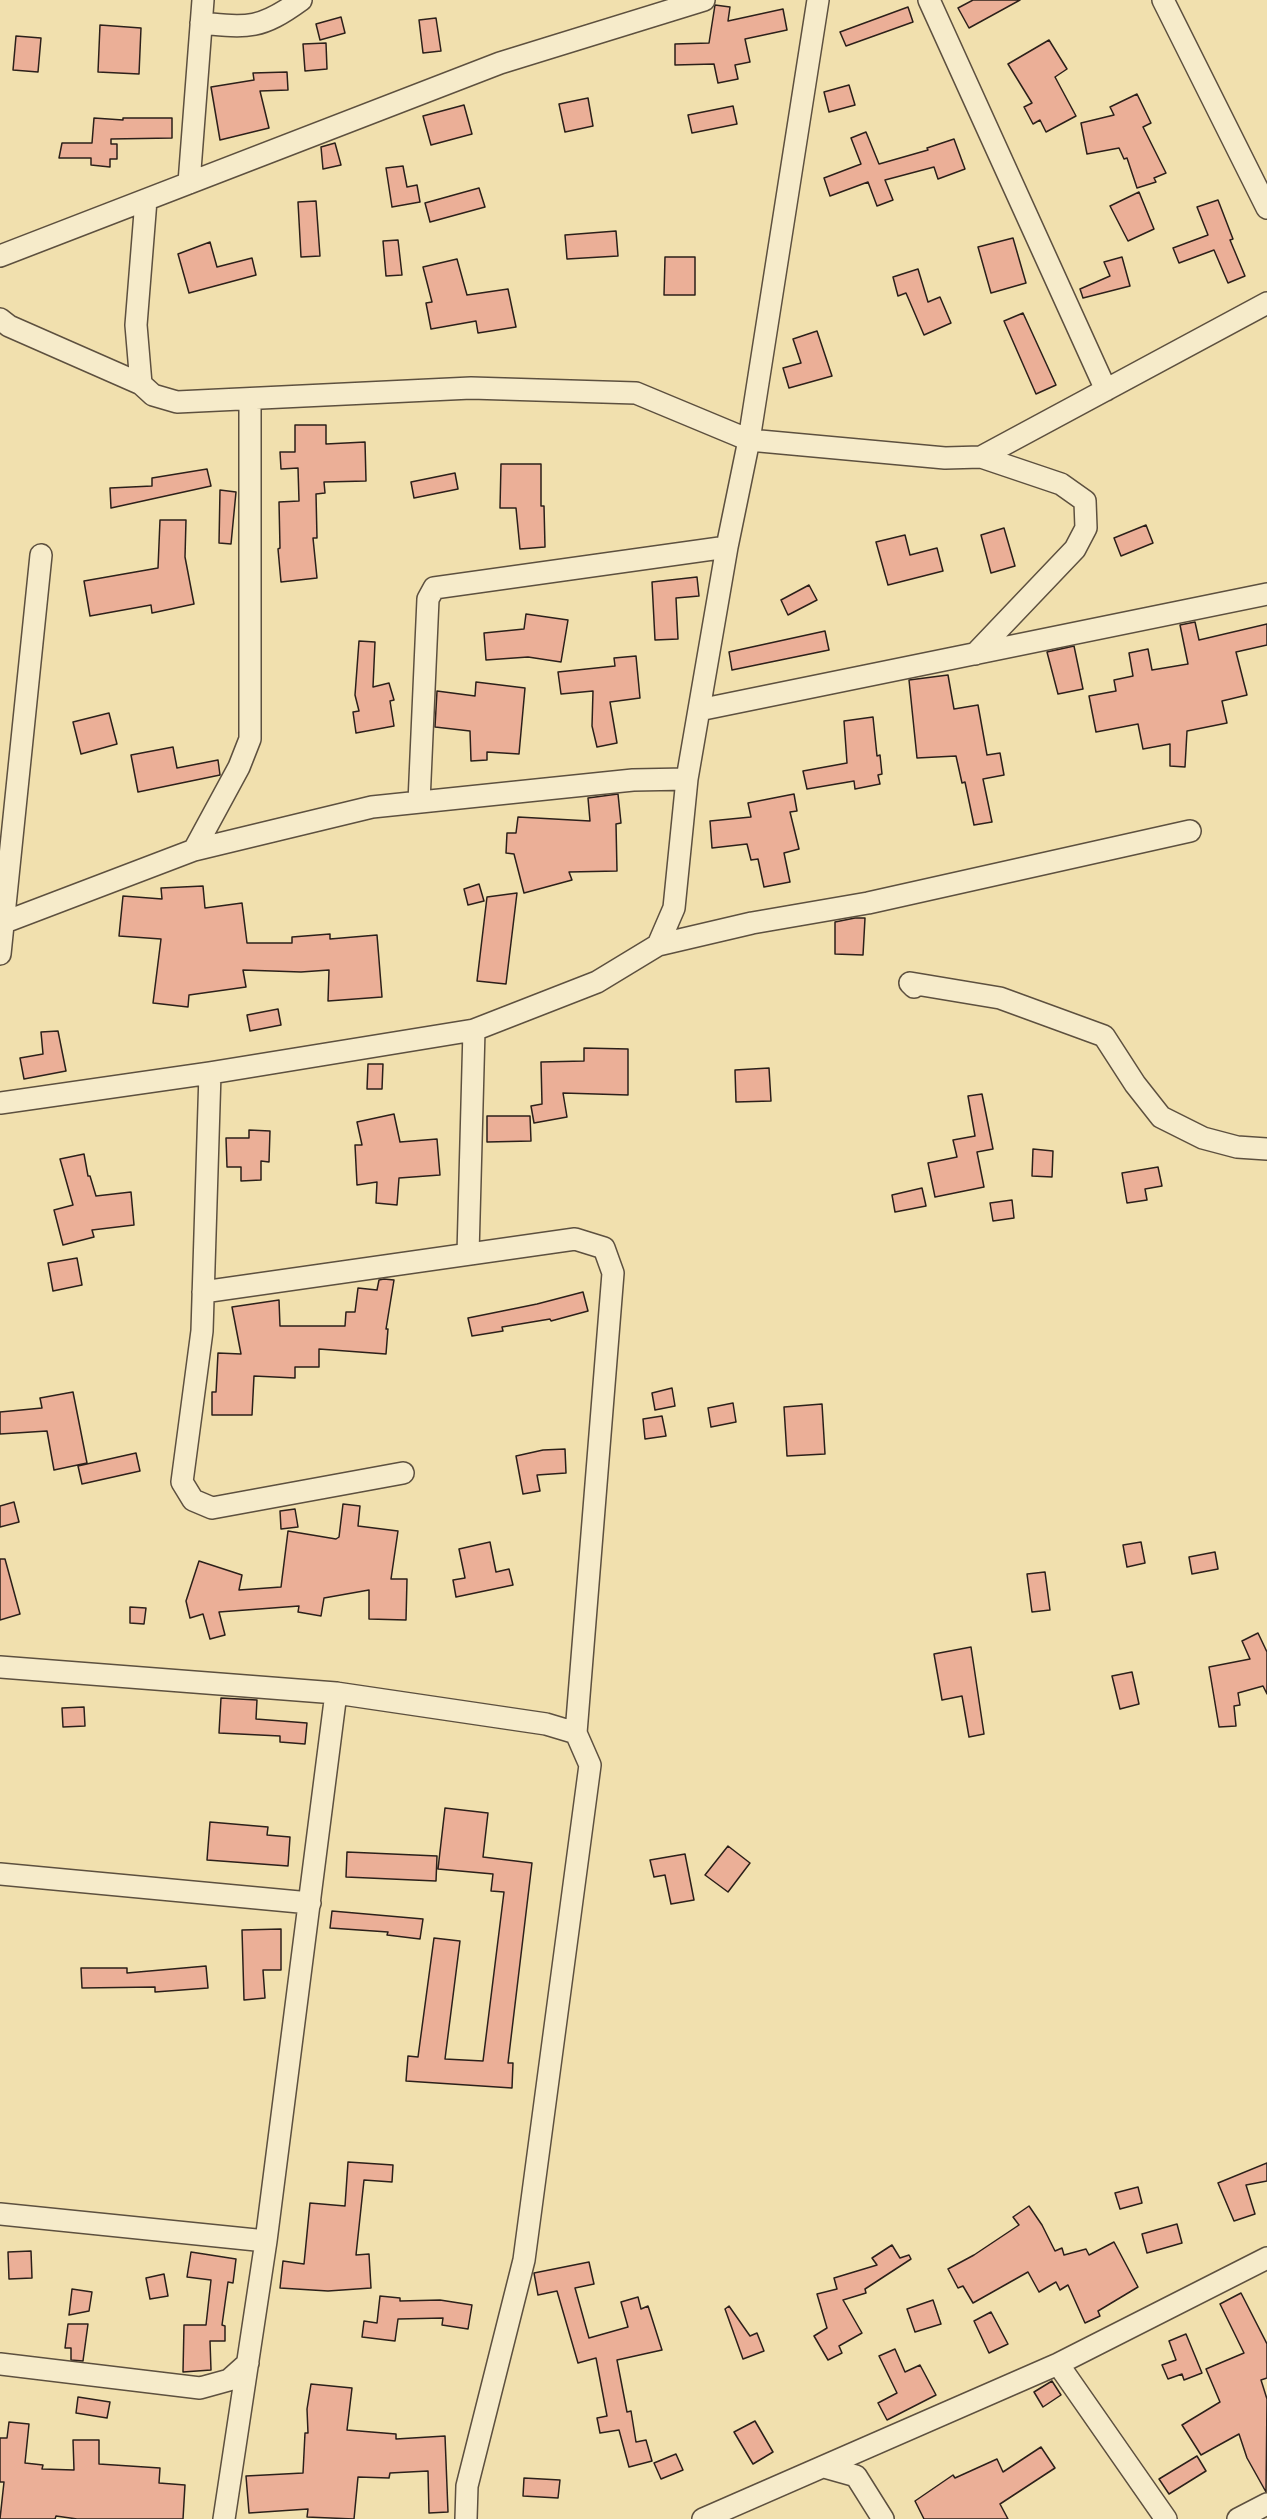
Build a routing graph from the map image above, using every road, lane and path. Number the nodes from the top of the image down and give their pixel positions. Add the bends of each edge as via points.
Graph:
1 (203, 0) edge
2 (301, 0) edge
3 (704, 0) edge
4 (818, 0) edge
5 (929, 0) edge
6 (1163, 0) edge
7 (201, 23) junction
8 (189, 183) junction
9 (146, 200) junction
10 (1267, 208) edge
11 (0, 256) edge
12 (1267, 303) edge
13 (0, 319) edge
14 (141, 384) junction
15 (1106, 390) junction
16 (250, 399) junction
17 (749, 440) junction
18 (981, 457) junction
19 (727, 547) junction
20 (40, 555) dead end
21 (1267, 594) edge
22 (975, 654) junction
23 (699, 710) junction
24 (687, 779) junction
25 (419, 802) junction
26 (1190, 831) dead end
27 (194, 850) junction
28 (5, 922) junction
29 (658, 945) junction
30 (0, 954) edge
31 (914, 987) dead end
32 (474, 1030) junction
33 (210, 1073) junction
34 (0, 1103) edge
35 (1267, 1149) edge
36 (468, 1254) junction
37 (203, 1292) junction
38 (403, 1473) dead end
39 (0, 1667) edge
40 (336, 1693) junction
41 (576, 1733) junction
42 (0, 1874) edge
43 (310, 1903) junction
44 (0, 2214) edge
45 (266, 2241) junction
46 (1267, 2258) edge
47 (248, 2363) junction
48 (0, 2364) edge
49 (1058, 2364) junction
50 (824, 2467) junction
51 (1267, 2504) edge
52 (224, 2519) edge
53 (466, 2519) edge
54 (703, 2519) edge
55 (883, 2519) edge
56 (1166, 2519) edge
57 (1238, 2519) edge

1 - 7 street
2 - 7 street via 266,22 244,27
3 - 8 street via 500,63
4 - 17 street
5 - 15 street
6 - 10 street
7 - 8 street
8 - 9 street
9 - 11 street
9 - 14 street via 136,325
12 - 15 street
13 - 14 street
14 - 16 street via 153,395 177,402
15 - 18 street
16 - 17 street via 471,388 636,393
16 - 27 street via 250,739
17 - 18 street via 945,458
17 - 19 street
18 - 22 street via 1061,484 1085,501 1086,528 1075,549
19 - 23 street
19 - 25 street via 434,588 428,599
20 - 28 street
21 - 22 street
22 - 23 street
23 - 24 street
24 - 25 street via 633,780
24 - 29 street via 674,908
25 - 27 street via 372,807
26 - 29 street
27 - 28 street
28 - 30 street
29 - 32 street via 597,982
31 - 35 street via 910,983 1000,998 1104,1036 1161,1117 1203,1138 1237,1147
32 - 33 street
32 - 36 street
33 - 34 street
33 - 37 street
36 - 37 street
36 - 41 street via 575,1239 604,1248 614,1273
37 - 38 street via 202,1331 182,1482 193,1500 212,1508
39 - 40 street
40 - 41 street via 546,1724
40 - 43 street
41 - 53 street via 590,1765 526,2248 466,2486
42 - 43 street
43 - 45 street
44 - 45 street
45 - 47 street
46 - 49 street
47 - 48 street via 230,2380 200,2388
47 - 52 street
49 - 50 street
49 - 56 street
50 - 54 street
50 - 55 street via 856,2476
51 - 57 street

